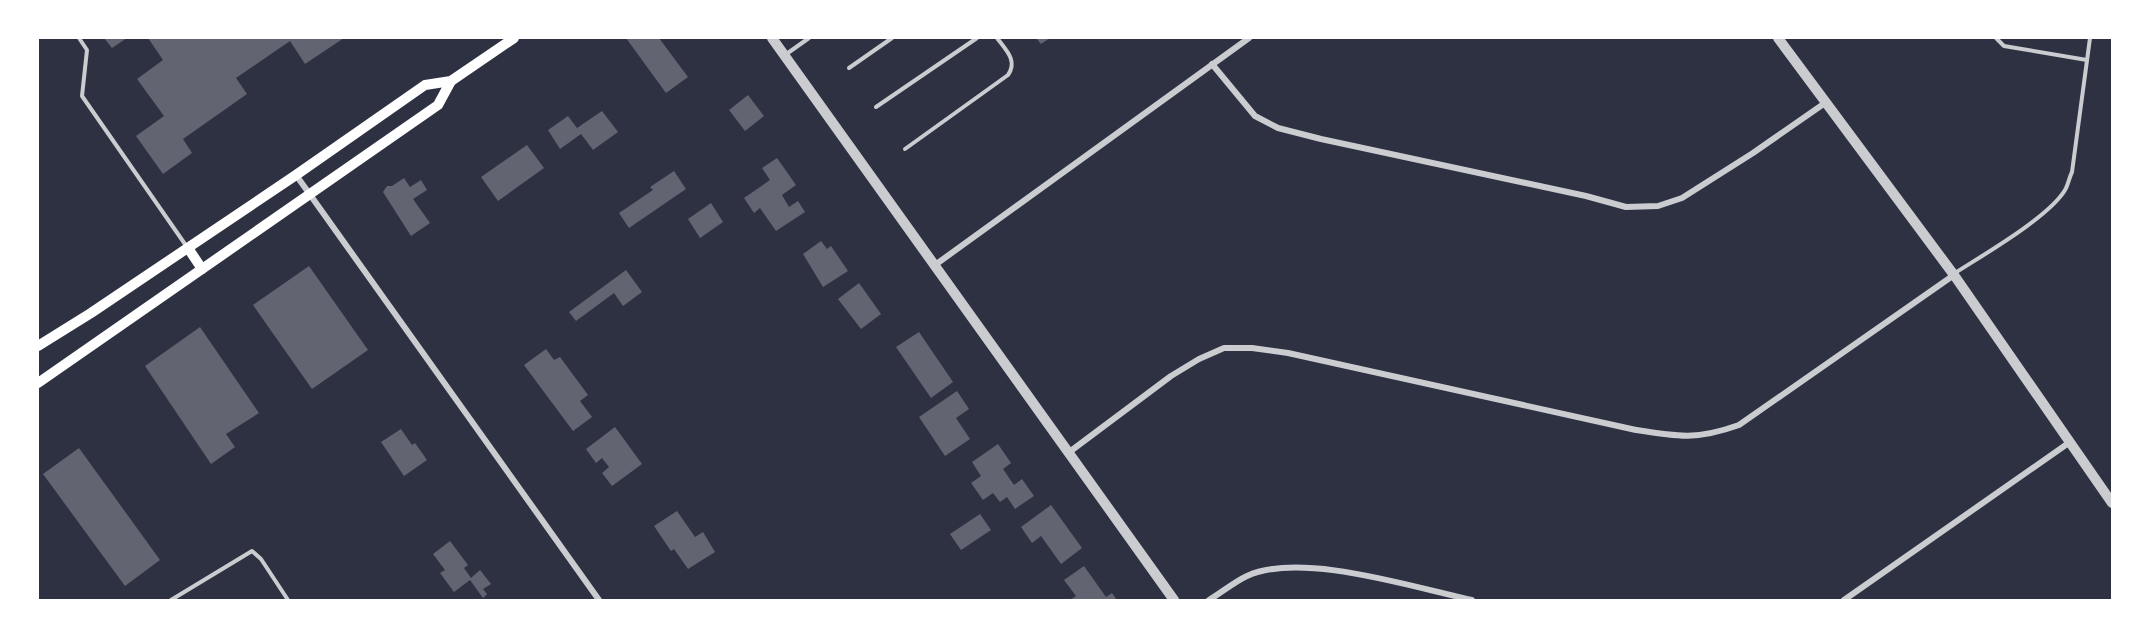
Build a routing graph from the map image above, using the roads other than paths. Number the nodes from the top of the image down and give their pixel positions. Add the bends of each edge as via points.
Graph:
1 (79, 38) edge
2 (514, 38) edge
3 (772, 38) edge
4 (809, 38) edge
5 (892, 38) edge
6 (977, 38) edge
7 (997, 38) edge
8 (1248, 38) edge
9 (1778, 38) edge
10 (1995, 38) edge
11 (2090, 38) edge
12 (785, 56) junction
13 (2087, 60) junction
14 (1212, 64) junction
15 (849, 68) dead end
16 (451, 81) junction
17 (1825, 103) junction
18 (876, 107) dead end
19 (905, 149) dead end
20 (296, 175) junction
21 (311, 194) junction
22 (188, 248) junction
23 (935, 265) junction
24 (202, 268) junction
25 (1954, 275) junction
26 (38, 346) edge
27 (38, 383) edge
28 (2071, 442) junction
29 (1068, 453) junction
30 (2112, 503) edge
31 (171, 600) edge
32 (288, 600) edge
33 (599, 600) edge
34 (1174, 600) edge
35 (1209, 600) edge
36 (1472, 600) edge
37 (1844, 600) edge

1 - 22 lane via 87,50 82,96
2 - 16 main road
3 - 12 street
4 - 12 lane
5 - 15 lane
6 - 18 lane
7 - 19 lane via 1013,59 1008,75
8 - 14 street
9 - 17 street
10 - 13 lane via 2004,45
11 - 13 lane
12 - 23 street
13 - 25 lane via 2072,172 2064,190 2032,222
14 - 17 street via 1255,116 1278,128 1626,207 1658,206 1682,198
14 - 23 street
16 - 20 main road via 425,85
16 - 21 main road via 438,105
17 - 25 street
20 - 21 street
20 - 22 main road
21 - 24 main road
21 - 33 street
22 - 24 main road
22 - 26 main road
23 - 29 street
24 - 27 main road
25 - 28 street
25 - 29 street via 1739,425 1713,434 1657,434 1288,353 1224,348 1171,376
28 - 30 street
28 - 37 street
29 - 34 street
31 - 32 lane via 252,551
35 - 36 street via 1248,576 1307,567

